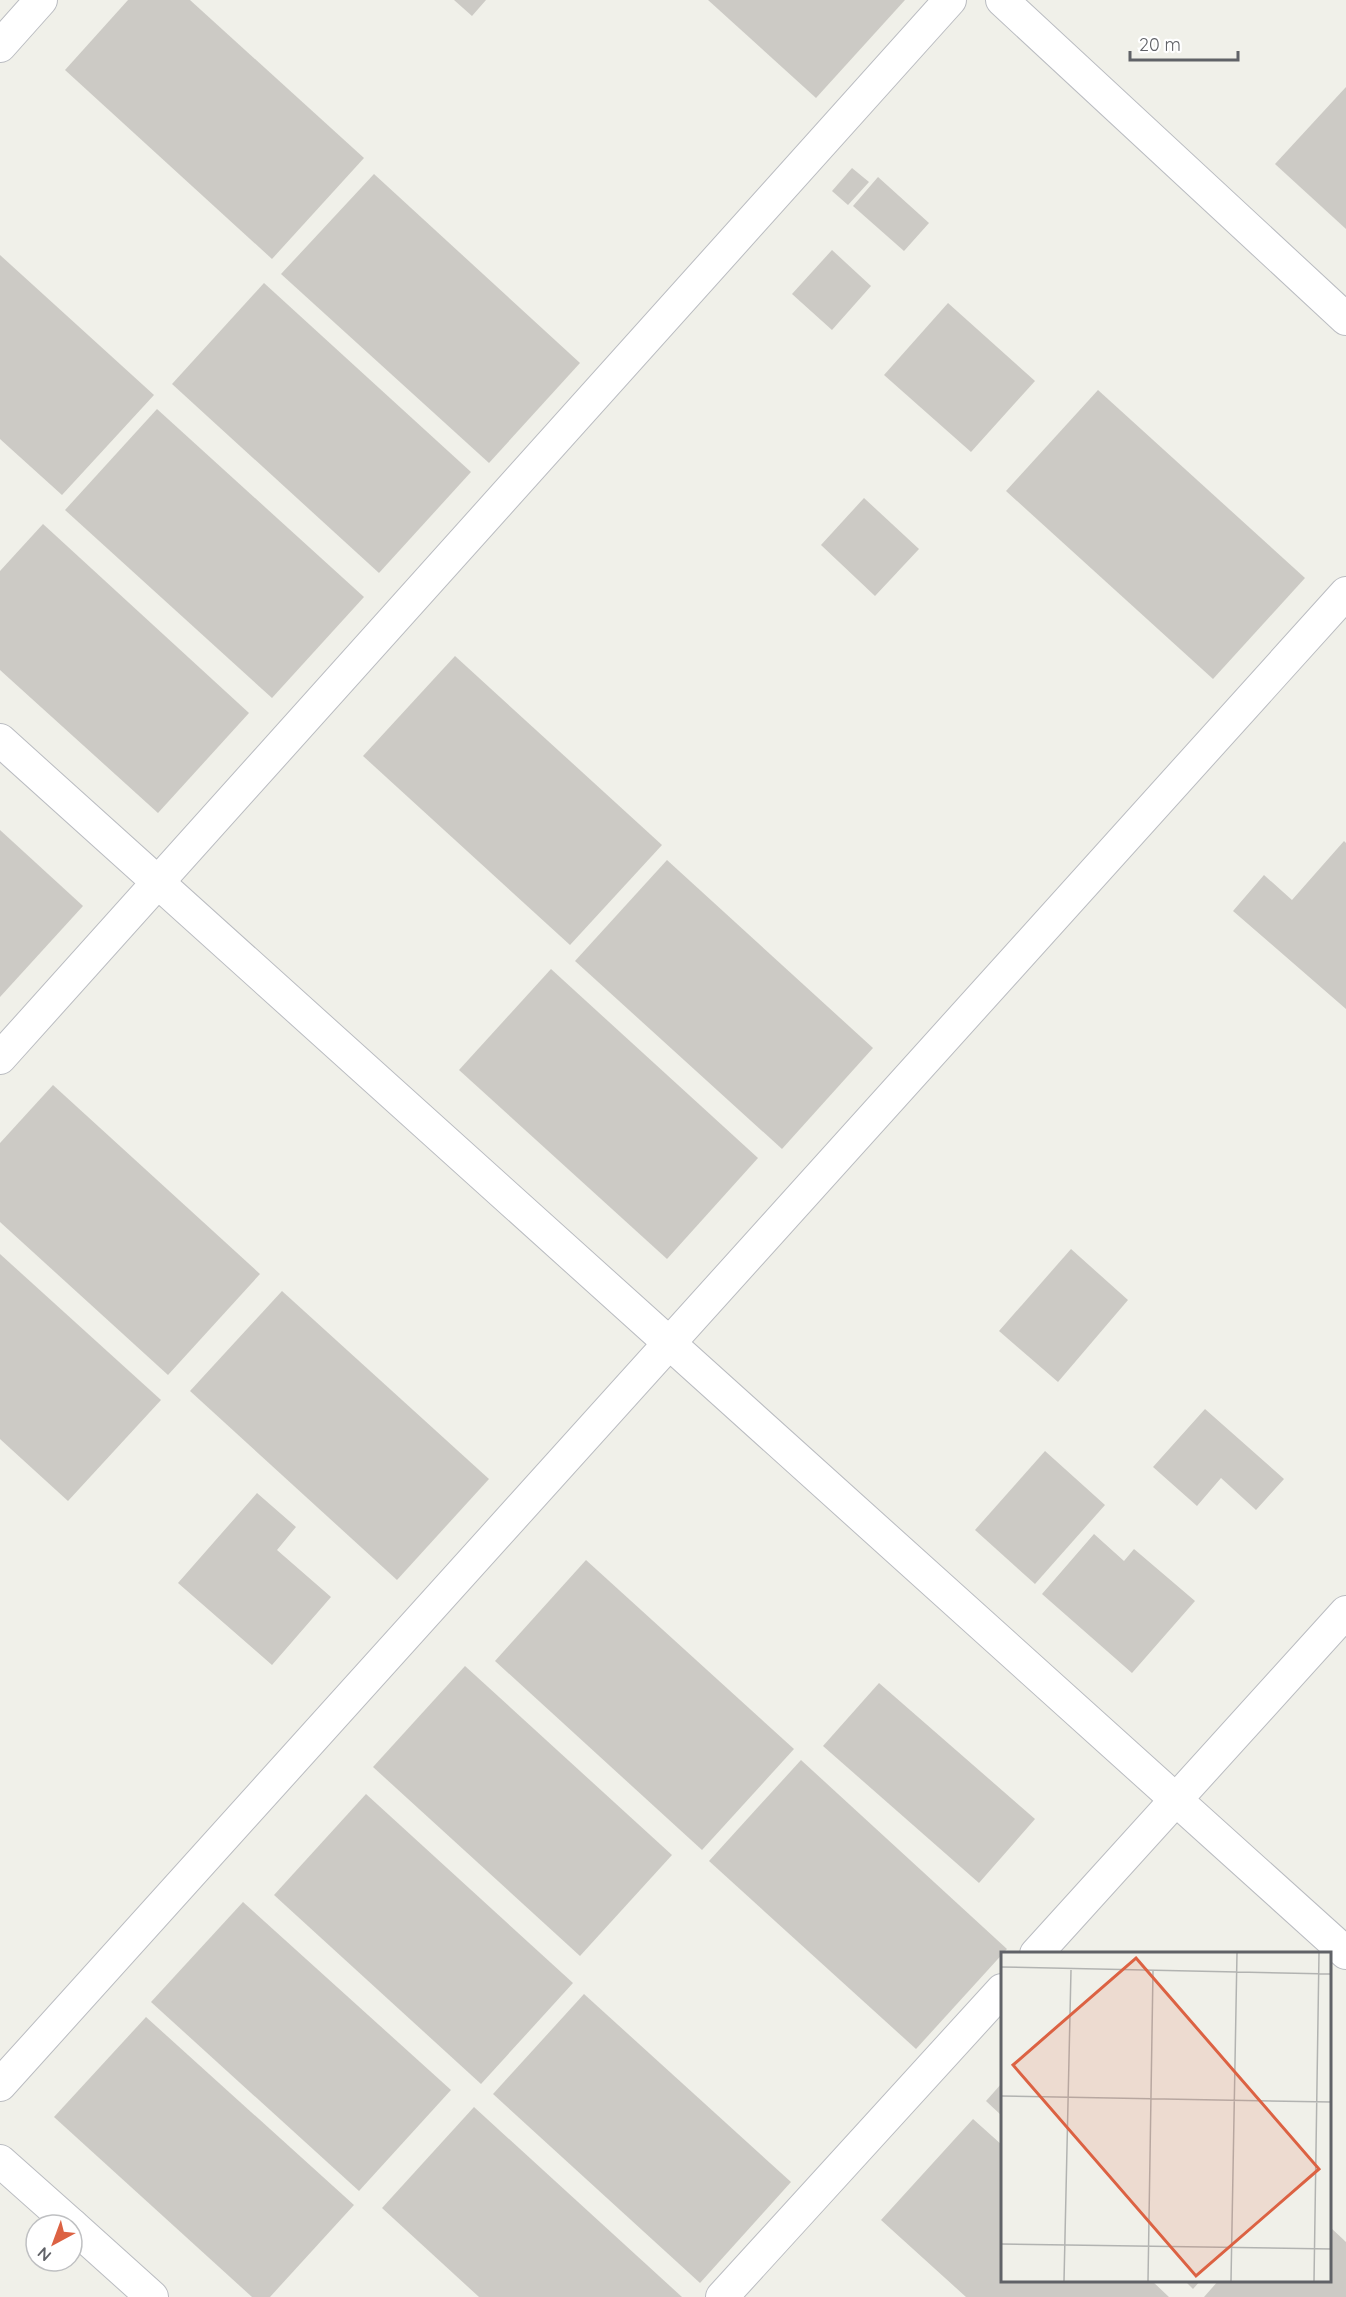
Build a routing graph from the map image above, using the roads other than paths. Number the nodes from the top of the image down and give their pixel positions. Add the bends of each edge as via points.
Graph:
1 (41, 0) edge
2 (950, 0) edge
3 (1002, 0) edge
4 (0, 46) edge
5 (1346, 319) edge
6 (1346, 593) edge
7 (0, 740) edge
8 (158, 882) junction
9 (0, 1058) edge
10 (669, 1343) junction
11 (1346, 1612) edge
12 (1176, 1800) junction
13 (1036, 1952) edge
14 (1346, 1953) edge
15 (1001, 1991) edge
16 (0, 2085) edge
17 (0, 2161) edge
18 (58, 2213) edge
19 (84, 2236) edge
20 (152, 2297) edge
21 (722, 2297) edge

1 - 4 street
2 - 8 street
3 - 5 street
6 - 10 street
7 - 8 street
8 - 9 street
8 - 10 street
10 - 12 street
10 - 16 street
11 - 12 street
12 - 13 street
12 - 14 street
15 - 21 street
17 - 18 street
19 - 20 street

